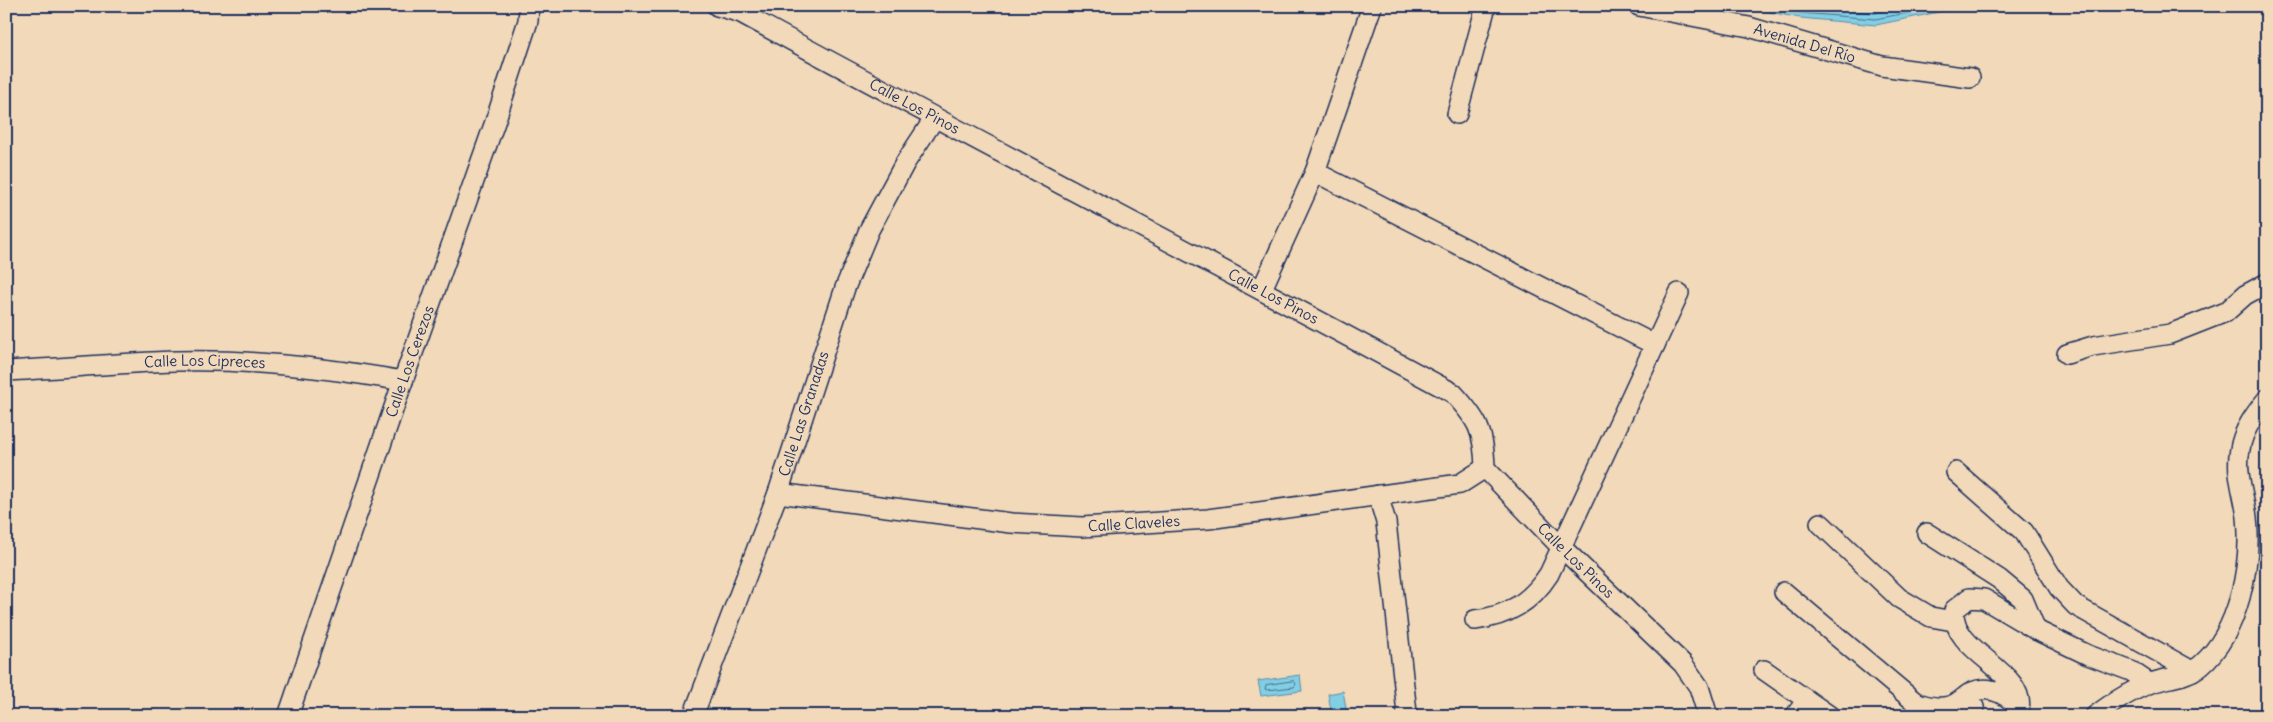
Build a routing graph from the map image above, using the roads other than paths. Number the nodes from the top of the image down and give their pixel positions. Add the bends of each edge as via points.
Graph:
1 (529, 6) edge
2 (717, 6) edge
3 (1372, 6) edge
4 (1486, 6) edge
5 (1639, 6) edge
6 (1970, 78) dead end
7 (1457, 114) dead end
8 (934, 119) junction
9 (1315, 172) junction
10 (2267, 283) edge
11 (1262, 289) junction
12 (1679, 293) dead end
13 (1655, 345) junction
14 (2067, 354) dead end
15 (6, 371) edge
16 (403, 381) junction
17 (2267, 399) edge
18 (1484, 468) junction
19 (1956, 472) dead end
20 (778, 493) junction
21 (1378, 494) junction
22 (1820, 523) dead end
23 (1927, 533) dead end
24 (1561, 547) junction
25 (1784, 592) dead end
26 (1475, 620) dead end
27 (1953, 621) junction
28 (2036, 630) junction
29 (1764, 670) dead end
30 (2192, 671) junction
31 (2149, 683) junction
32 (1964, 698) junction
33 (1806, 700) junction
34 (1407, 713) dead end
35 (2020, 713) edge
36 (288, 716) edge
37 (693, 716) edge
38 (1708, 716) edge
39 (1795, 716) edge
40 (1830, 716) edge
41 (1975, 716) edge
42 (2095, 716) edge

1 - 16 street, Calle Los Cerezos via 528,21 495,122
2 - 8 street, Calle Los Pinos via 741,13
3 - 9 street
4 - 7 street
5 - 6 street, Avenida Del Río via 1749,27 1882,66
8 - 11 street, Calle Los Pinos
8 - 20 street, Calle Las Granadas via 905,163 869,230 845,288
9 - 11 street
9 - 13 street
10 - 14 street via 2245,295 2226,312 2170,334 2093,346
11 - 18 street, Calle Los Pinos via 1453,393 1474,416 1482,438
12 - 13 street
13 - 24 street
15 - 16 street, Calle Los Cipreces via 178,361 231,362 344,371
16 - 36 street, Calle Los Cerezos
17 - 30 street via 2249,423 2240,448 2239,476 2248,541 2245,579 2225,633 2202,665
18 - 21 street, Calle Claveles via 1460,484
18 - 24 street, Calle Los Pinos
19 - 30 street via 2024,532 2059,588 2076,606
20 - 21 street, Calle Claveles via 1011,523 1082,527 1208,519
20 - 37 street, Calle Las Granadas
21 - 34 street via 1386,522
22 - 27 street via 1899,598 1931,617
23 - 28 street via 1999,579 2022,599
24 - 26 street via 1549,574 1532,596 1504,614
24 - 38 street, Calle Los Pinos via 1683,664 1699,687
25 - 32 street via 1915,702 1940,708
27 - 28 street via 1954,610 1960,603 1976,597
27 - 35 street via 1960,634 2013,685 2021,700
28 - 31 street via 2088,655 2131,670
29 - 33 street
30 - 31 street
31 - 42 street
32 - 35 street via 1976,691 1990,690 2005,696
32 - 41 street via 1974,707
33 - 39 street
33 - 40 street

